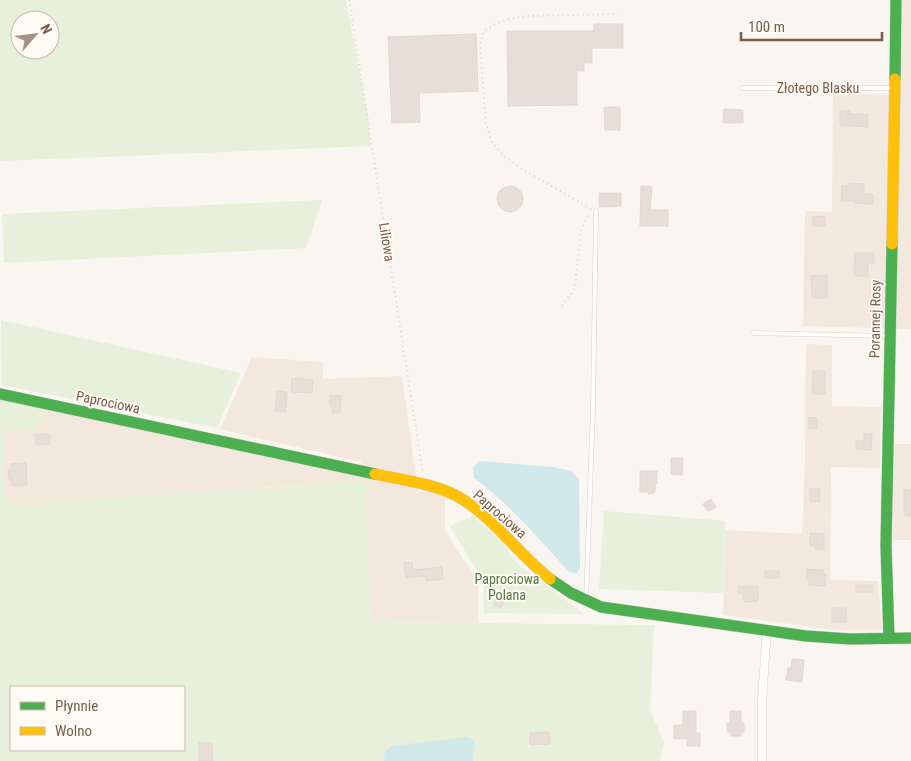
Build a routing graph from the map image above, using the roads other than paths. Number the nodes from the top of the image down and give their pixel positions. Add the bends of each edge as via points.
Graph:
1 (896, 0) edge
2 (742, 88) dead end
3 (894, 88) junction
4 (596, 211) road end
5 (753, 333) dead end
6 (889, 336) junction
7 (0, 394) edge
8 (586, 602) junction
9 (767, 630) junction
10 (889, 638) junction
11 (911, 638) edge
12 (762, 761) edge

1 - 3 street, Porannej Rosy
2 - 3 lane, Złotego Blasku
3 - 6 street, Porannej Rosy
4 - 8 lane
5 - 6 lane
6 - 10 street, Porannej Rosy via 886,546
7 - 8 street, Paprociowa via 424,484 451,493 478,510 544,574
8 - 9 street, Paprociowa via 615,610
9 - 10 street, Paprociowa via 850,639
9 - 12 street
10 - 11 street, Paprociowa

